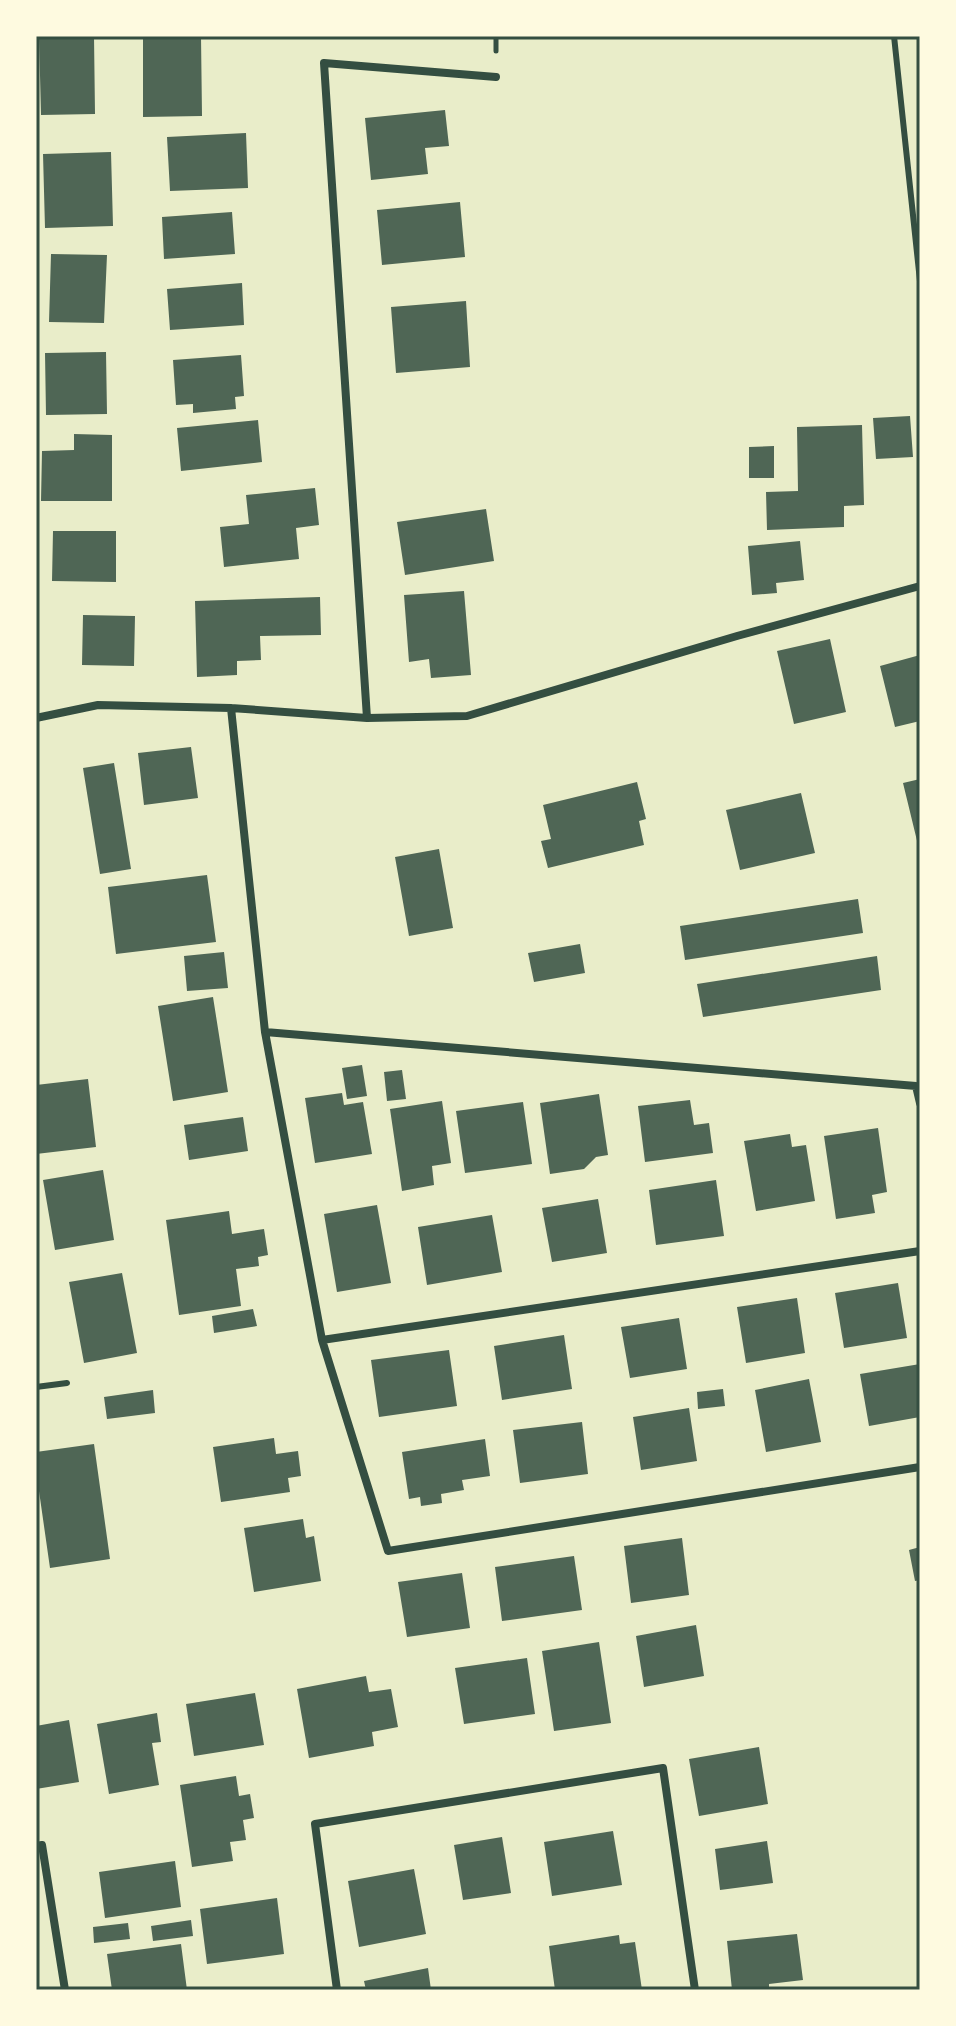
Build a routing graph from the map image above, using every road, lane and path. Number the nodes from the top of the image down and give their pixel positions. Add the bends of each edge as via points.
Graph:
1 (894, 36) edge
2 (496, 77) dead end
3 (920, 281) edge
4 (920, 586) edge
5 (231, 708) junction
6 (36, 718) edge
7 (367, 718) junction
8 (265, 1032) junction
9 (920, 1103) edge
10 (920, 1251) edge
11 (322, 1340) junction
12 (67, 1383) dead end
13 (36, 1387) edge
14 (920, 1467) edge
15 (36, 1846) edge
16 (65, 1990) edge
17 (337, 1990) edge
18 (695, 1990) edge

1 - 3 lane
2 - 7 street via 324,63
4 - 7 street via 467,716
5 - 6 street via 98,705
5 - 7 street
5 - 8 street
8 - 9 street via 916,1086
8 - 11 street
10 - 11 street
11 - 14 street via 388,1551
12 - 13 lane
15 - 16 street via 42,1845
17 - 18 street via 315,1824 663,1768

